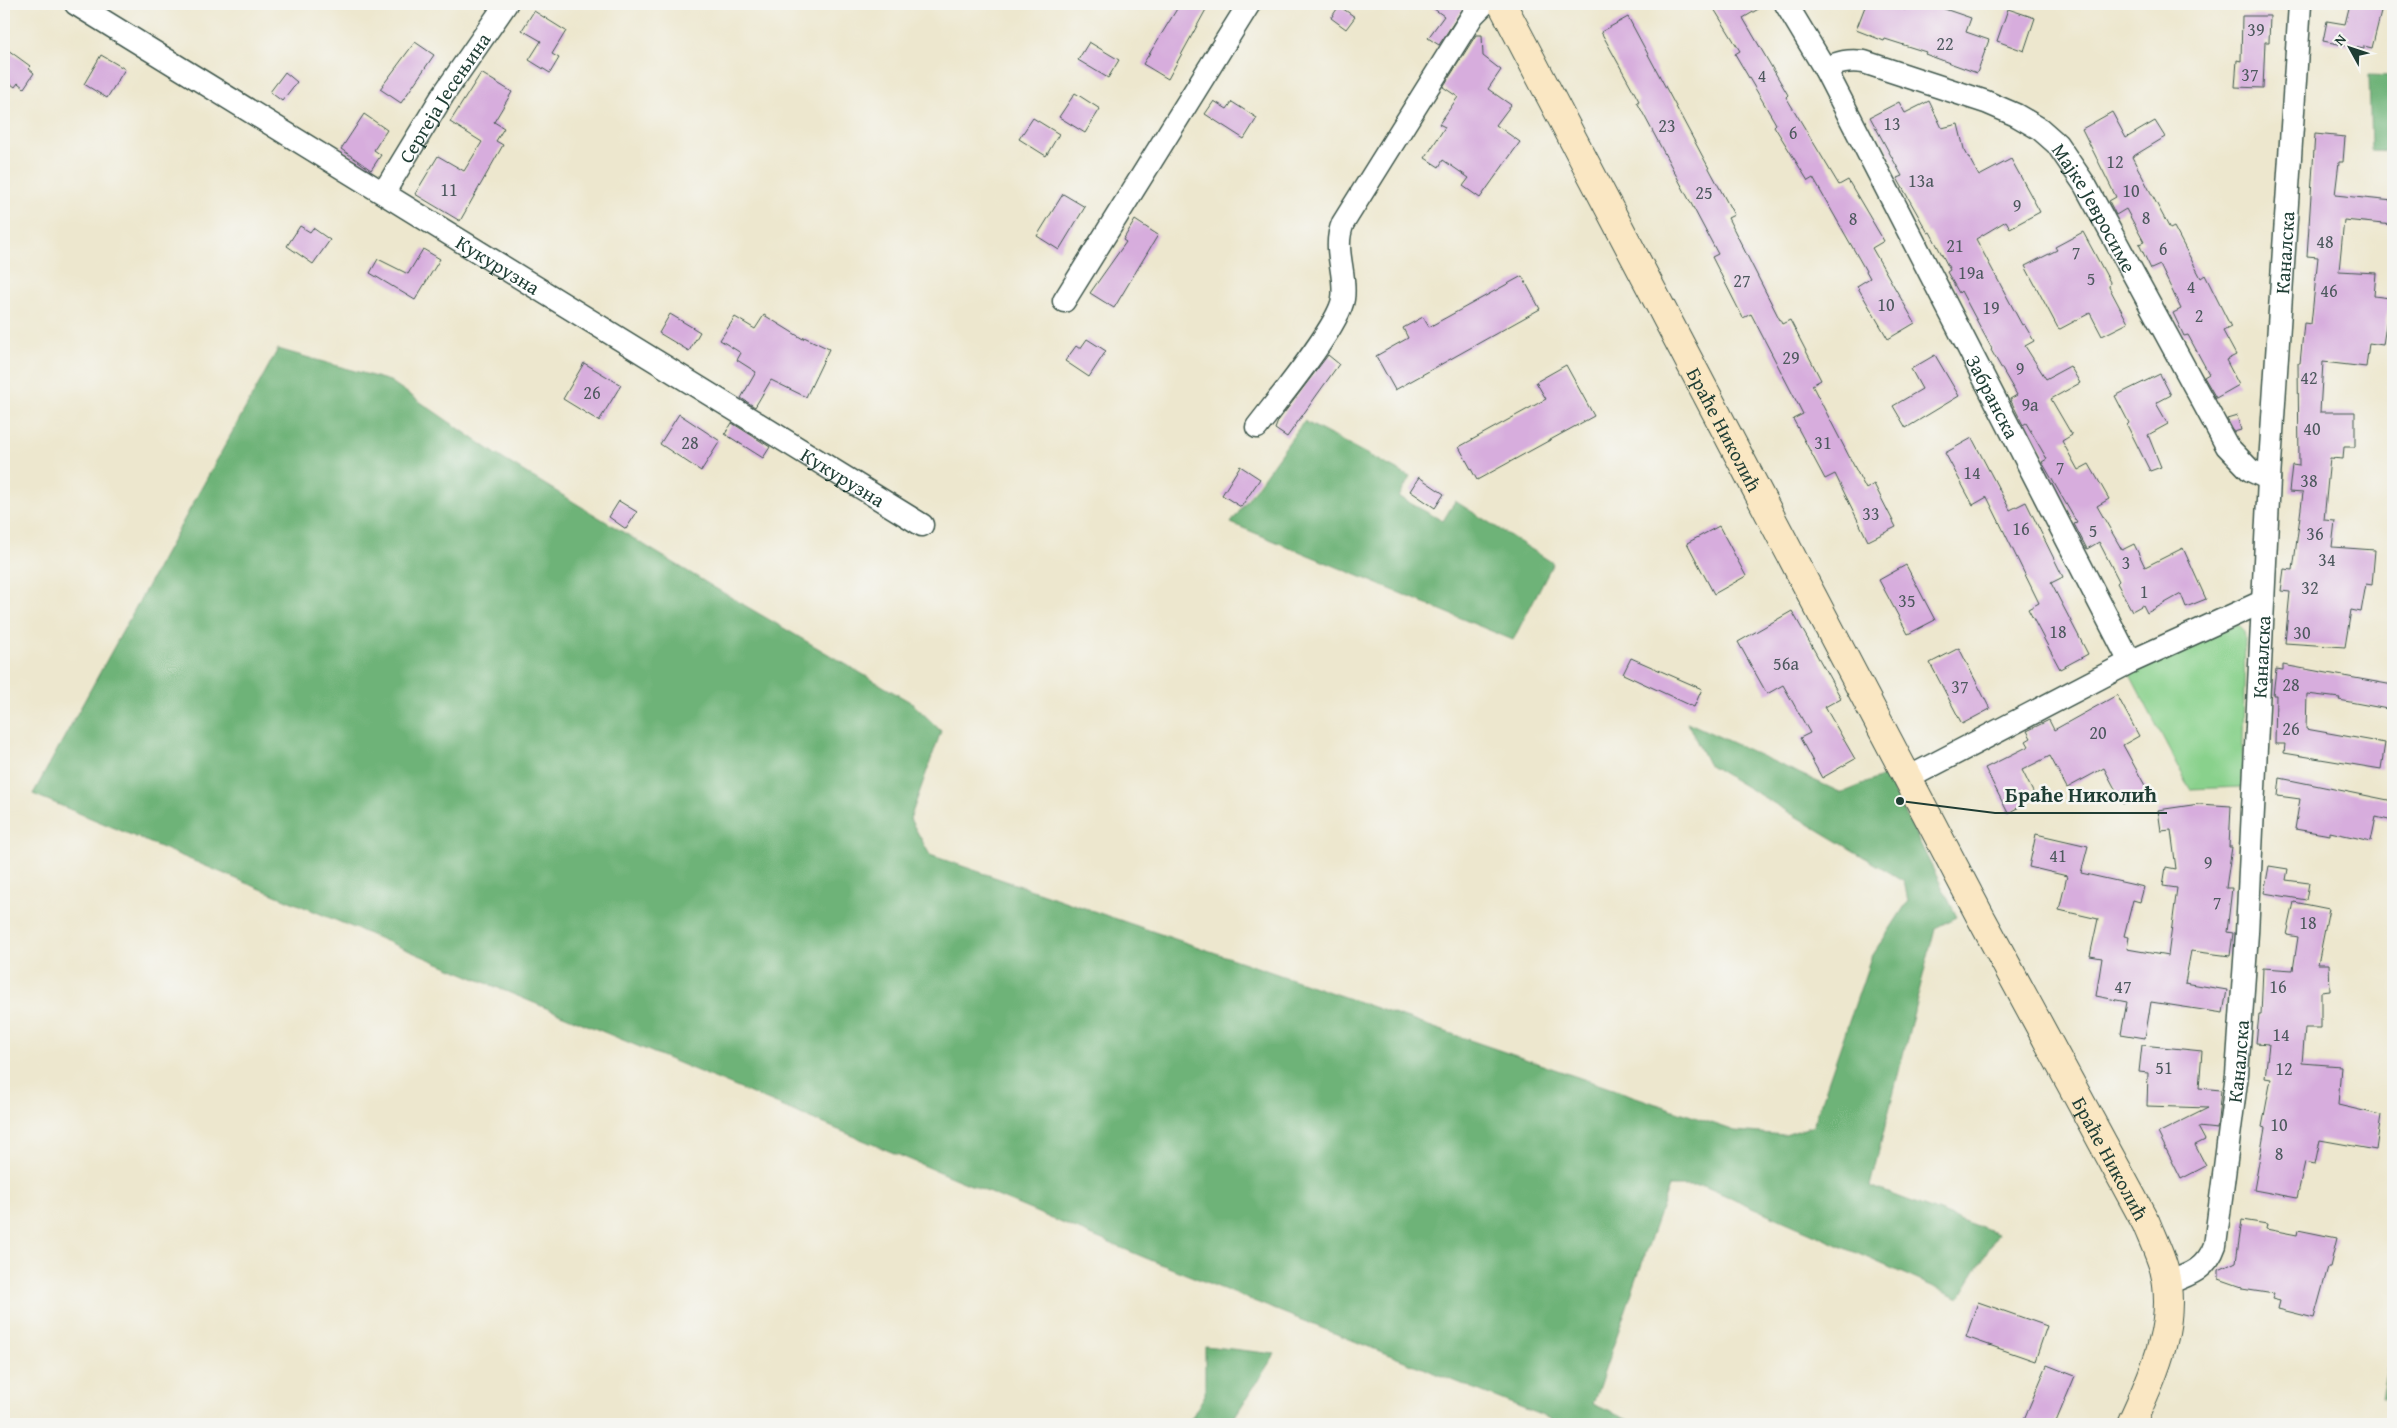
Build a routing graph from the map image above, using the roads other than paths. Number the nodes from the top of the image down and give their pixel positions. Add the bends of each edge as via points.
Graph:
1 (76, 4) edge
2 (506, 4) edge
3 (1249, 4) edge
4 (1484, 4) edge
5 (1502, 4) edge
6 (1786, 4) edge
7 (2300, 4) edge
8 (1824, 69) junction
9 (384, 192) junction
10 (1064, 301) dead end
11 (1258, 427) dead end
12 (2269, 478) junction
13 (922, 525) dead end
14 (2262, 602) junction
15 (2130, 662) junction
16 (1908, 778) junction
17 (2167, 1283) junction
18 (2131, 1424) edge

1 - 9 street, Кукурузна
2 - 9 street, Сергеја Јесењина via 443,95
3 - 10 street
4 - 11 street via 1474,14 1343,223 1338,234 1344,289 1341,309
5 - 16 main road, Браће Николић
6 - 8 street, Забранска
7 - 12 street, Каналска
8 - 12 street, Мајке Јевросиме via 1849,60 1864,62 1986,102 2016,115 2051,139 2085,185 2227,446 2250,470
8 - 15 street, Забранска
9 - 13 street, Кукурузна
12 - 14 street, Каналска
14 - 15 street
14 - 17 street, Каналска via 2244,989 2237,1074 2215,1245 2206,1263
15 - 16 street
16 - 17 main road, Браће Николић via 2146,1223
17 - 18 main road, Браће Николић via 2169,1306 2164,1339

